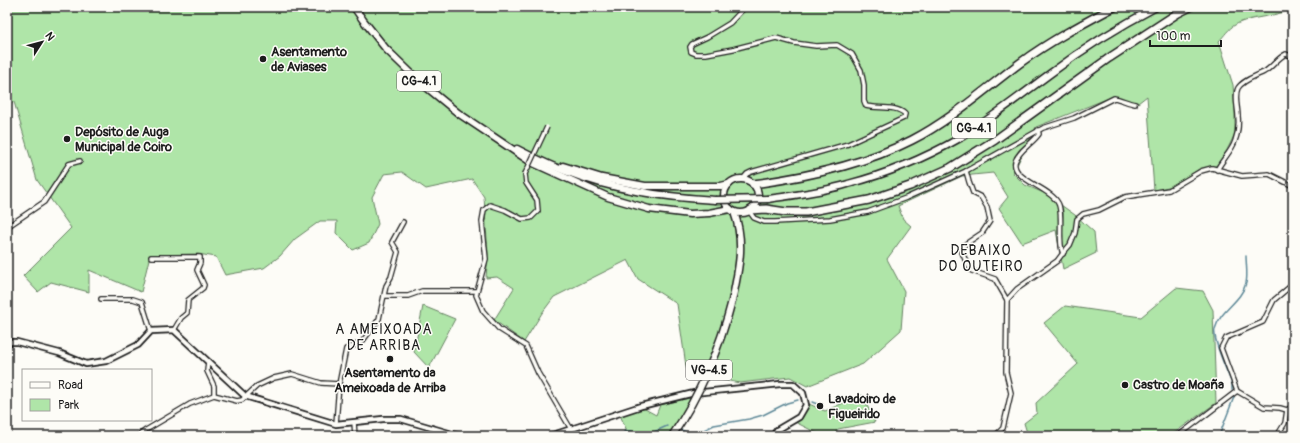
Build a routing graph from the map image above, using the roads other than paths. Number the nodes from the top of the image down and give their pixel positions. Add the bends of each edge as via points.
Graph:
1 (354, 7) edge
2 (745, 7) edge
3 (1114, 7) edge
4 (1156, 7) edge
5 (1190, 7) edge
6 (1293, 57) edge
7 (1135, 104) dead end
8 (547, 127) dead end
9 (1038, 130) junction
10 (498, 140) junction
11 (535, 158) junction
12 (80, 161) dead end
13 (1217, 170) junction
14 (966, 171) junction
15 (742, 180) junction
16 (729, 184) junction
17 (752, 184) junction
18 (1293, 186) edge
19 (732, 210) junction
20 (748, 211) junction
21 (402, 222) dead end
22 (7, 226) edge
23 (740, 232) junction
24 (1063, 254) junction
25 (151, 257) dead end
26 (1293, 284) edge
27 (477, 291) junction
28 (384, 296) junction
29 (102, 299) dead end
30 (1007, 300) junction
31 (174, 330) junction
32 (151, 331) junction
33 (7, 342) edge
34 (208, 361) junction
35 (338, 384) junction
36 (1238, 391) junction
37 (214, 395) junction
38 (245, 396) junction
39 (1293, 406) edge
40 (1287, 410) junction
41 (354, 422) junction
42 (336, 424) junction
43 (571, 429) junction
44 (138, 436) edge
45 (355, 436) edge
46 (459, 436) edge
47 (550, 436) edge
48 (672, 436) edge
49 (773, 436) edge
50 (995, 436) edge
51 (1178, 436) edge
52 (1277, 436) edge

1 - 10 highway, CG-4.1 via 386,49 419,81 458,113
2 - 15 street via 730,23 692,44 691,52 706,54 776,38 816,46 837,46 852,54 861,70 866,106 902,111 905,114 904,118 848,144 751,172
3 - 17 highway via 1047,44 948,118 912,139 867,160
4 - 11 highway, CG-4.1, bridge via 1105,36 959,138 911,162 848,185 768,199 677,198 635,192 592,180
5 - 20 highway via 1108,58 995,140 950,168 910,186 869,200 806,212 766,209
6 - 13 street via 1286,54 1280,57 1265,71 1238,88 1238,133
7 - 9 street via 1114,98 1074,118
8 - 27 street, bridge via 525,174 526,183 537,200 538,211 531,218 522,219 490,204 484,210 482,221 486,259
9 - 14 street
9 - 24 street via 1039,134 1015,163 1016,170 1058,201
10 - 11 highway, CG-4.1
10 - 19 highway via 531,162 608,197 649,209 690,214
11 - 16 highway via 602,178 645,186
12 - 22 street via 69,164 44,202
13 - 18 street via 1242,176 1269,174
13 - 24 street via 1212,168 1201,171 1169,190 1125,197 1099,210 1083,214 1077,219 1075,233
14 - 20 street via 868,212 830,219 764,222 754,218
14 - 30 street via 973,193 980,197 987,207 990,221 982,233 964,245 962,252 972,271 995,279
15 - 16 highway
15 - 17 highway
16 - 19 highway via 724,197 727,206
17 - 20 highway via 756,189 757,200
19 - 20 highway
19 - 23 highway
20 - 23 highway via 741,221
21 - 28 street via 392,242 398,252
23 - 48 highway, VG-4.5, bridge via 741,256 724,332 697,397
24 - 30 street via 1057,261 1016,289
25 - 31 street via 200,257 197,270 203,288 188,300 187,313
26 - 36 street via 1274,300 1263,322 1226,338 1221,348
27 - 28 street via 422,291 408,296
27 - 43 street via 476,295 483,311 499,329 526,346 538,373
28 - 35 street via 379,319 362,342 346,349
29 - 32 street via 133,299 142,302
30 - 50 street via 1006,372 1010,393 1004,429
31 - 32 street
31 - 34 street
32 - 33 street via 138,345 106,361 86,364 59,353 17,342
34 - 37 street via 207,371 214,386
34 - 38 street
35 - 38 street via 321,383 292,374 274,378 257,386
35 - 42 street
36 - 40 street via 1264,407
36 - 51 street
37 - 38 street via 236,401 242,400
37 - 44 street via 190,404
38 - 42 street
39 - 40 street
40 - 52 street via 1285,423
41 - 42 street
41 - 45 street
41 - 46 street via 401,419
43 - 47 street
43 - 49 street via 641,406 694,393 793,384 803,393 806,405 799,417 777,430

